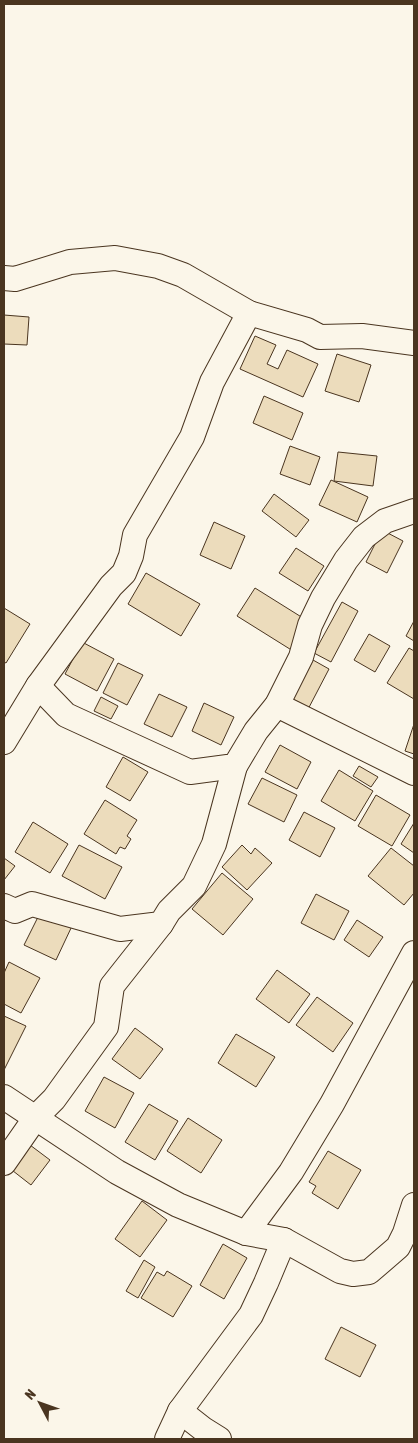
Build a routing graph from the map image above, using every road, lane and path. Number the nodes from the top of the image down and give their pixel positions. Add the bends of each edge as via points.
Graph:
1 (4, 278) edge
2 (249, 313) junction
3 (414, 344) edge
4 (414, 511) edge
5 (38, 686) junction
6 (277, 705) junction
7 (4, 742) edge
8 (235, 766) junction
9 (414, 773) edge
10 (4, 906) edge
11 (161, 924) junction
12 (414, 953) edge
13 (4, 1097) edge
14 (36, 1117) junction
15 (4, 1163) edge
16 (414, 1205) edge
17 (246, 1233) junction
18 (284, 1240) junction
19 (180, 1411) junction
20 (167, 1439) edge
21 (219, 1439) edge

1 - 2 street via 16,278 70,262 115,258 158,266 183,275
2 - 3 street via 320,337 362,336
2 - 5 street via 212,382 192,437 135,535 124,573
4 - 6 street via 385,521 364,537 346,560 310,625 301,657
5 - 7 street
5 - 8 street via 66,715 190,772
6 - 8 street via 256,731
6 - 9 street
8 - 11 street via 214,844 194,886
10 - 11 street via 16,911 32,904 120,929
11 - 14 street via 112,986 106,1027 54,1099
12 - 17 street via 292,1172
13 - 14 street
14 - 15 street
14 - 17 street via 117,1172 178,1204
16 - 18 street via 398,1247 369,1272 353,1274 340,1270
17 - 18 street
18 - 19 street via 251,1315
19 - 20 street
19 - 21 street

